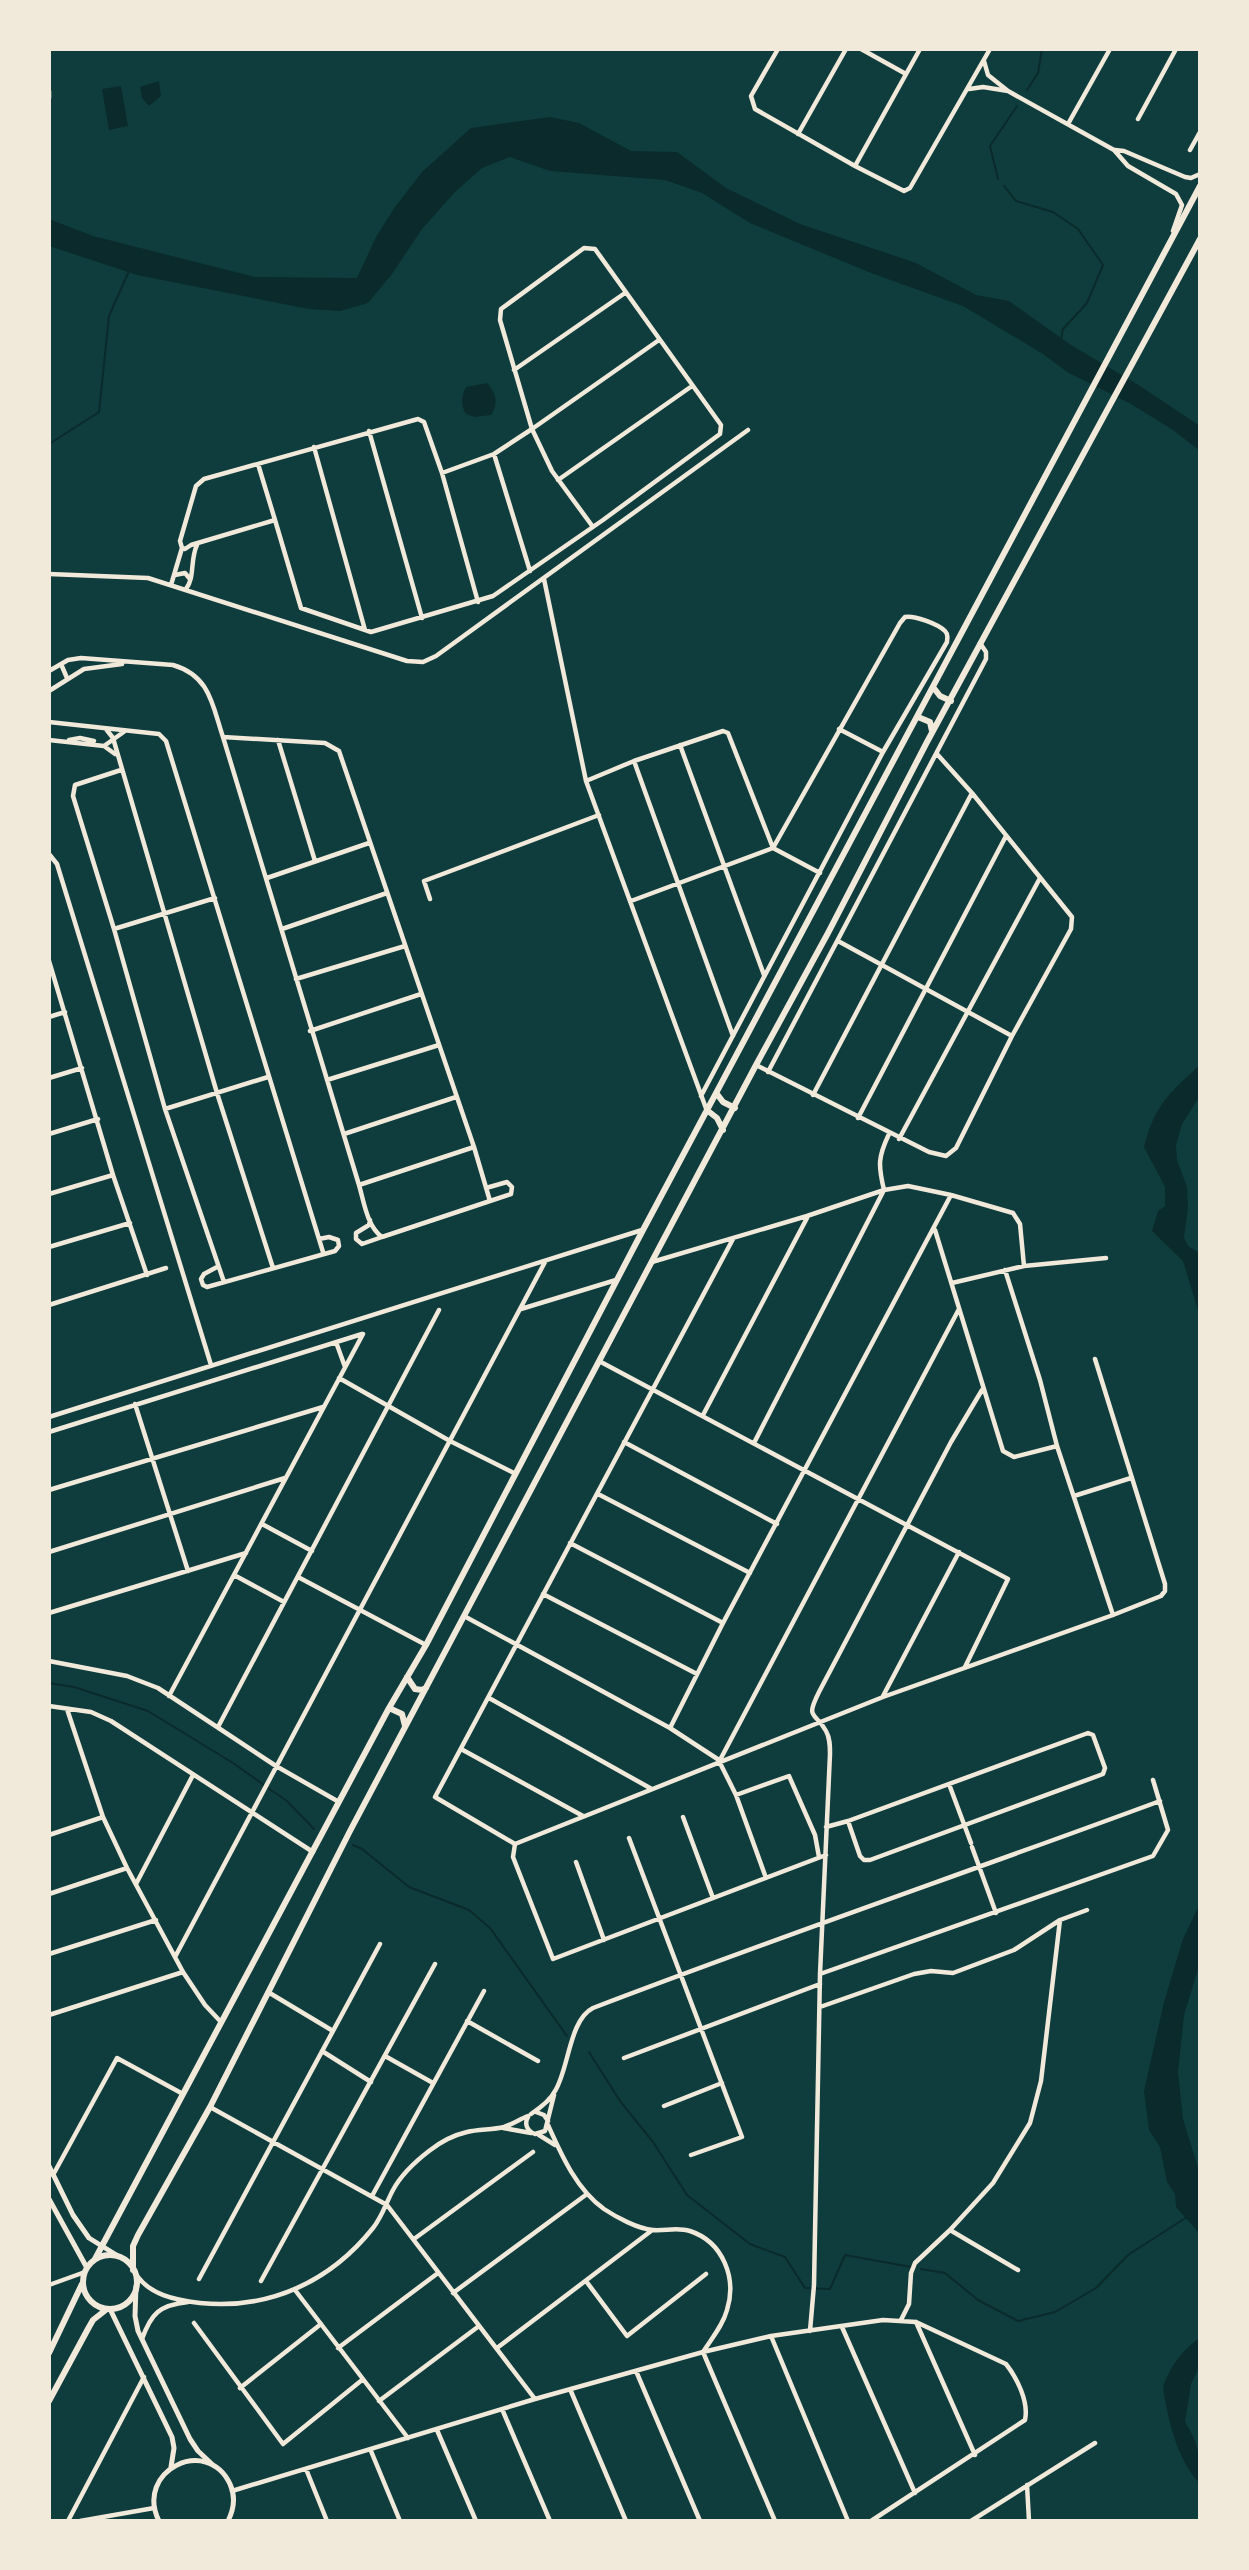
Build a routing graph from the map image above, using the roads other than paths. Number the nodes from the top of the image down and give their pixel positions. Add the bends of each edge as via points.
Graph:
1 (778, 49) edge
2 (846, 49) edge
3 (861, 49) edge
4 (920, 49) edge
5 (990, 49) edge
6 (1110, 49) edge
7 (1176, 49) edge
8 (984, 61) junction
9 (906, 74) junction
10 (968, 90) junction
11 (49, 91) edge
12 (1008, 91) junction
13 (49, 98) edge
14 (1139, 120) dead end
15 (1068, 124) junction
16 (1200, 132) edge
17 (798, 134) junction
18 (1114, 150) junction
19 (1190, 150) dead end
20 (855, 166) junction
21 (1200, 174) edge
22 (1200, 186) edge
23 (1200, 237) edge
24 (1168, 245) junction
25 (625, 293) junction
26 (659, 340) junction
27 (514, 370) junction
28 (692, 386) junction
29 (531, 429) junction
30 (748, 430) dead end
31 (369, 432) junction
32 (314, 447) junction
33 (494, 454) junction
34 (258, 464) junction
35 (442, 473) junction
36 (558, 480) junction
37 (275, 520) junction
38 (593, 527) junction
39 (182, 538) junction
40 (198, 544) junction
41 (191, 545) junction
42 (181, 548) junction
43 (530, 571) junction
44 (49, 574) edge
45 (174, 576) junction
46 (190, 579) junction
47 (544, 579) junction
48 (171, 585) junction
49 (185, 590) junction
50 (478, 602) junction
51 (422, 618) junction
52 (365, 630) junction
53 (980, 643) junction
54 (141, 663) junction
55 (61, 664) junction
56 (49, 671) edge
57 (67, 678) junction
58 (933, 688) junction
59 (50, 689) edge
60 (951, 701) junction
61 (918, 717) junction
62 (49, 722) edge
63 (68, 725) junction
64 (102, 728) junction
65 (839, 729) junction
66 (126, 730) junction
67 (932, 733) junction
68 (223, 737) junction
69 (113, 738) junction
70 (49, 740) edge
71 (278, 740) junction
72 (67, 741) junction
73 (95, 743) junction
74 (680, 745) junction
75 (104, 746) junction
76 (883, 752) junction
77 (937, 754) junction
78 (117, 755) junction
79 (634, 761) junction
80 (121, 769) junction
81 (586, 781) junction
82 (972, 793) junction
83 (599, 815) junction
84 (1006, 836) junction
85 (369, 843) junction
86 (773, 848) junction
87 (49, 853) edge
88 (315, 861) junction
89 (724, 867) junction
90 (820, 873) junction
91 (267, 878) junction
92 (1041, 878) junction
93 (677, 883) junction
94 (387, 893) junction
95 (215, 898) junction
96 (430, 899) dead end
97 (631, 901) junction
98 (165, 913) junction
99 (114, 929) junction
100 (282, 929) junction
101 (838, 941) junction
102 (405, 946) junction
103 (49, 961) edge
104 (881, 965) junction
105 (765, 976) junction
106 (296, 979) junction
107 (926, 989) junction
108 (421, 994) junction
109 (65, 1012) junction
110 (969, 1012) junction
111 (49, 1017) edge
112 (310, 1031) junction
113 (733, 1036) junction
114 (1012, 1036) junction
115 (439, 1045) junction
116 (755, 1065) junction
117 (82, 1068) junction
118 (768, 1072) junction
119 (268, 1077) junction
120 (49, 1078) edge
121 (327, 1080) junction
122 (217, 1093) junction
123 (717, 1094) junction
124 (813, 1095) junction
125 (701, 1096) junction
126 (456, 1097) junction
127 (735, 1108) junction
128 (165, 1109) junction
129 (708, 1111) junction
130 (858, 1118) junction
131 (98, 1119) junction
132 (723, 1130) junction
133 (49, 1134) edge
134 (344, 1134) junction
135 (889, 1134) junction
136 (899, 1139) junction
137 (474, 1147) junction
138 (113, 1175) junction
139 (359, 1185) junction
140 (486, 1188) junction
141 (884, 1190) junction
142 (49, 1194) edge
143 (951, 1195) junction
144 (490, 1201) junction
145 (807, 1216) junction
146 (370, 1220) junction
147 (130, 1223) junction
148 (643, 1230) junction
149 (935, 1230) junction
150 (382, 1237) junction
151 (319, 1239) junction
152 (733, 1239) junction
153 (49, 1247) edge
154 (323, 1252) junction
155 (1106, 1258) dead end
156 (545, 1262) junction
157 (651, 1263) junction
158 (1024, 1266) junction
159 (217, 1267) junction
160 (166, 1268) dead end
161 (273, 1268) junction
162 (1005, 1270) junction
163 (148, 1275) junction
164 (617, 1280) junction
165 (223, 1282) junction
166 (951, 1283) junction
167 (49, 1305) edge
168 (959, 1309) junction
169 (439, 1310) dead end
170 (520, 1310) junction
171 (336, 1342) junction
172 (1095, 1360) dead end
173 (599, 1361) junction
174 (211, 1365) junction
175 (345, 1367) junction
176 (339, 1378) junction
177 (651, 1390) junction
178 (982, 1390) junction
179 (135, 1404) junction
180 (388, 1406) junction
181 (324, 1407) junction
182 (703, 1415) junction
183 (49, 1417) edge
184 (49, 1433) edge
185 (450, 1441) junction
186 (624, 1442) junction
187 (754, 1443) junction
188 (1057, 1446) junction
189 (152, 1458) junction
190 (806, 1470) junction
191 (514, 1473) junction
192 (286, 1478) junction
193 (1132, 1478) junction
194 (49, 1490) edge
195 (598, 1493) junction
196 (1074, 1496) junction
197 (860, 1498) junction
198 (170, 1513) junction
199 (261, 1524) junction
200 (778, 1524) junction
201 (909, 1525) junction
202 (570, 1543) junction
203 (312, 1550) junction
204 (49, 1552) edge
205 (959, 1552) junction
206 (246, 1553) junction
207 (188, 1571) junction
208 (750, 1573) junction
209 (234, 1575) junction
210 (298, 1577) junction
211 (543, 1594) junction
212 (284, 1602) junction
213 (359, 1611) junction
214 (49, 1613) edge
215 (1113, 1615) junction
216 (464, 1616) junction
217 (723, 1623) junction
218 (426, 1645) junction
219 (516, 1646) junction
220 (49, 1660) edge
221 (965, 1668) junction
222 (697, 1674) junction
223 (407, 1677) junction
224 (426, 1688) junction
225 (169, 1696) junction
226 (883, 1697) junction
227 (489, 1698) junction
228 (49, 1706) edge
229 (389, 1708) junction
230 (67, 1709) junction
231 (818, 1722) junction
232 (218, 1727) junction
233 (405, 1728) junction
234 (670, 1728) junction
235 (461, 1749) junction
236 (719, 1761) junction
237 (276, 1766) junction
238 (193, 1775) junction
239 (1153, 1780) dead end
240 (949, 1784) junction
241 (651, 1788) junction
242 (736, 1795) junction
243 (1160, 1801) junction
244 (339, 1802) junction
245 (252, 1813) junction
246 (584, 1816) junction
247 (103, 1817) junction
248 (683, 1817) dead end
249 (848, 1821) junction
250 (964, 1825) junction
251 (826, 1827) junction
252 (49, 1835) edge
253 (629, 1838) dead end
254 (514, 1844) junction
255 (314, 1852) junction
256 (826, 1855) junction
257 (819, 1857) junction
258 (576, 1862) dead end
259 (127, 1868) junction
260 (980, 1868) junction
261 (766, 1878) junction
262 (136, 1884) junction
263 (49, 1894) edge
264 (713, 1898) junction
265 (1087, 1910) dead end
266 (996, 1913) junction
267 (659, 1919) junction
268 (156, 1920) junction
269 (1060, 1920) junction
270 (822, 1922) junction
271 (604, 1940) junction
272 (380, 1944) dead end
273 (49, 1954) edge
274 (175, 1957) junction
275 (435, 1964) dead end
276 (183, 1972) junction
277 (681, 1974) junction
278 (820, 1974) junction
279 (820, 1984) junction
280 (267, 1991) junction
281 (484, 1991) dead end
282 (820, 2007) junction
283 (49, 2015) edge
284 (467, 2021) junction
285 (221, 2022) junction
286 (700, 2029) junction
287 (334, 2031) junction
288 (322, 2051) junction
289 (385, 2056) junction
290 (624, 2058) dead end
291 (538, 2061) dead end
292 (371, 2082) junction
293 (433, 2083) junction
294 (722, 2083) junction
295 (183, 2094) junction
296 (554, 2094) junction
297 (664, 2106) dead end
298 (209, 2107) junction
299 (530, 2115) junction
300 (548, 2123) junction
301 (502, 2128) junction
302 (531, 2133) junction
303 (539, 2134) junction
304 (274, 2141) junction
305 (556, 2146) junction
306 (533, 2152) dead end
307 (691, 2155) dead end
308 (49, 2166) edge
309 (323, 2169) junction
310 (53, 2175) junction
311 (587, 2194) junction
312 (372, 2196) junction
313 (50, 2202) edge
314 (387, 2205) junction
315 (950, 2230) junction
316 (650, 2231) junction
317 (414, 2239) junction
318 (101, 2246) junction
319 (118, 2256) junction
320 (95, 2259) junction
321 (86, 2270) junction
322 (1018, 2270) dead end
323 (134, 2271) junction
324 (438, 2273) junction
325 (706, 2274) dead end
326 (199, 2279) dead end
327 (261, 2281) dead end
328 (586, 2281) junction
329 (83, 2282) junction
330 (49, 2285) edge
331 (136, 2286) junction
332 (295, 2291) junction
333 (453, 2293) junction
334 (193, 2302) junction
335 (109, 2309) junction
336 (901, 2320) junction
337 (916, 2322) junction
338 (194, 2323) dead end
339 (321, 2324) junction
340 (479, 2326) junction
341 (842, 2327) junction
342 (810, 2331) junction
343 (771, 2336) junction
344 (141, 2340) junction
345 (338, 2348) junction
346 (497, 2348) junction
347 (703, 2352) junction
348 (49, 2353) edge
349 (636, 2371) junction
350 (144, 2377) junction
351 (362, 2380) junction
352 (240, 2388) junction
353 (570, 2389) junction
354 (535, 2399) junction
355 (379, 2401) junction
356 (49, 2402) edge
357 (502, 2409) junction
358 (437, 2430) junction
359 (408, 2438) junction
360 (1095, 2443) dead end
361 (371, 2450) junction
362 (975, 2455) junction
363 (214, 2466) junction
364 (171, 2467) junction
365 (306, 2469) junction
366 (1027, 2486) junction
367 (232, 2491) junction
368 (915, 2493) junction
369 (154, 2508) junction
370 (114, 2518) edge
371 (68, 2521) edge
372 (80, 2521) edge
373 (159, 2521) edge
374 (229, 2521) edge
375 (327, 2521) edge
376 (400, 2521) edge
377 (476, 2521) edge
378 (550, 2521) edge
379 (625, 2521) edge
380 (700, 2521) edge
381 (775, 2521) edge
382 (848, 2521) edge
383 (871, 2521) edge
384 (971, 2521) edge
385 (1029, 2521) edge

1 - 17 street via 751,102
2 - 17 street
3 - 9 street
4 - 9 street
5 - 8 street
6 - 15 street
7 - 14 street
8 - 10 street
8 - 12 street via 988,75
9 - 20 street
10 - 12 street
10 - 20 street via 910,188 900,191
11 - 13 street
12 - 15 street
15 - 18 street
16 - 19 street
17 - 20 street
18 - 21 street via 1124,150 1185,177
18 - 24 street via 1128,166 1177,196 1181,210
22 - 24 main road
23 - 53 main road
24 - 58 main road
25 - 26 street
25 - 27 street
25 - 27 street via 595,249 584,248 501,309
26 - 28 street
26 - 29 street
27 - 29 street
28 - 36 street
28 - 38 street via 721,425 720,434
29 - 33 street
29 - 36 street
30 - 47 street
31 - 32 street
31 - 35 street via 418,419 424,422
31 - 51 street
32 - 34 street
32 - 52 street
33 - 35 street
33 - 43 street
34 - 37 street
34 - 39 street via 204,479 196,486
35 - 50 street
36 - 38 street
37 - 40 street
37 - 52 street via 301,608
38 - 43 street
39 - 41 street via 189,538
39 - 42 street
40 - 41 street
40 - 46 street
41 - 42 street
42 - 45 street
43 - 50 street
44 - 48 street via 148,578
45 - 46 street via 185,573
45 - 48 street
46 - 49 street
47 - 49 street via 436,656 415,662
47 - 81 street
48 - 49 street
50 - 51 street
51 - 52 street
53 - 60 main road
53 - 77 street via 986,659
54 - 55 street via 81,658
54 - 57 street via 96,666
54 - 68 street via 173,665 198,677 209,693
55 - 56 street
55 - 57 street
57 - 59 street
58 - 60 main road
58 - 61 main road
60 - 67 main road
61 - 67 main road via 930,722
61 - 123 main road
62 - 63 street
63 - 64 street
63 - 72 street
64 - 66 street
64 - 69 street
64 - 73 street via 94,735
65 - 76 street
65 - 76 street via 905,617 914,615 945,631 947,642
65 - 86 street
66 - 69 street
66 - 95 street via 159,734 166,741
67 - 116 main road
68 - 71 street
68 - 91 street
69 - 75 street
69 - 78 street
70 - 72 street
71 - 85 street via 325,743 339,751
71 - 88 street
72 - 73 street
73 - 75 street
74 - 79 street
74 - 86 street via 728,733
74 - 89 street
75 - 78 street
76 - 90 street
77 - 82 street
77 - 101 street
78 - 80 street
79 - 81 street
79 - 93 street
80 - 98 street
80 - 99 street via 72,790
81 - 83 street
82 - 84 street
82 - 104 street
83 - 96 street via 424,881
83 - 97 street
84 - 92 street
84 - 107 street
85 - 88 street
85 - 94 street
86 - 89 street
86 - 90 street
87 - 174 street via 57,864
88 - 91 street
89 - 93 street
89 - 105 street
90 - 105 street
91 - 100 street
92 - 110 street
92 - 114 street via 1070,912 1071,929
93 - 97 street
93 - 113 street
94 - 100 street
94 - 102 street
95 - 98 street
95 - 119 street
97 - 125 street
98 - 99 street
98 - 122 street
99 - 128 street
100 - 106 street
101 - 104 street
101 - 118 street
102 - 106 street
102 - 108 street
103 - 109 street
104 - 107 street
104 - 124 street
105 - 113 street
106 - 112 street
107 - 110 street
107 - 130 street
108 - 112 street
108 - 115 street
109 - 111 street
109 - 117 street
110 - 114 street
110 - 136 street
112 - 121 street
113 - 125 street
114 - 136 street via 956,1148 946,1156
115 - 121 street
115 - 126 street
116 - 118 street
116 - 127 main road
117 - 120 street
117 - 131 street
118 - 124 street
119 - 122 street
119 - 151 street
121 - 134 street
122 - 128 street
122 - 161 street
123 - 127 main road
123 - 129 main road
124 - 130 street
125 - 129 street
126 - 134 street
126 - 137 street
127 - 132 main road
128 - 159 street
129 - 132 main road
129 - 148 main road
130 - 135 street
131 - 133 street
131 - 138 street
132 - 157 main road
134 - 139 street
135 - 136 street
135 - 141 street via 878,1164
137 - 139 street
137 - 140 street
138 - 142 street
138 - 147 street
139 - 146 street
140 - 144 street
140 - 144 street via 507,1182 512,1187 511,1194
141 - 143 street via 908,1186
141 - 145 street
141 - 187 street
143 - 149 street
143 - 158 street via 1007,1210 1018,1218
144 - 150 street
145 - 152 street
145 - 182 street
146 - 150 street
146 - 150 street via 356,1233 356,1239 362,1244
147 - 153 street
147 - 163 street
148 - 156 street
148 - 164 main road
149 - 166 street
149 - 190 street
151 - 154 street
151 - 154 street via 338,1240 335,1251
152 - 157 street
152 - 177 street
154 - 161 street
155 - 158 street
156 - 170 street
156 - 174 street
157 - 173 main road
158 - 162 street
159 - 165 street
159 - 165 street via 204,1274 203,1285
160 - 163 street
161 - 165 street
162 - 166 street
162 - 188 street
163 - 167 street
164 - 170 street
164 - 191 main road
166 - 168 street
168 - 178 street
168 - 197 street
169 - 180 street
170 - 185 street
171 - 175 street
171 - 175 street via 363,1334
171 - 179 street
172 - 193 street
173 - 177 street
173 - 216 main road
174 - 183 street
175 - 176 street
176 - 180 street
176 - 181 street
177 - 182 street
177 - 186 street
178 - 188 street via 1005,1455 1014,1457
178 - 201 street
179 - 184 street
179 - 189 street
180 - 185 street
180 - 203 street
181 - 189 street
181 - 192 street
182 - 187 street
185 - 191 street
185 - 213 street
186 - 195 street
186 - 200 street
187 - 190 street
188 - 196 street
189 - 194 street
189 - 198 street
190 - 197 street
190 - 200 street
191 - 218 main road
192 - 198 street
192 - 199 street
193 - 196 street
193 - 215 street via 1165,1591
195 - 202 street
195 - 208 street
196 - 215 street
197 - 201 street
197 - 236 street
198 - 204 street
198 - 207 street
199 - 203 street
199 - 206 street
200 - 208 street
201 - 205 street
201 - 231 street via 814,1701 811,1712
202 - 211 street
202 - 217 street
203 - 210 street
205 - 221 street via 1008,1578
205 - 226 street
206 - 207 street
206 - 209 street
207 - 214 street
208 - 217 street
209 - 212 street
209 - 225 street
210 - 212 street
210 - 213 street
211 - 219 street
211 - 222 street
212 - 232 street
213 - 218 street
213 - 237 street
215 - 221 street
216 - 219 street
216 - 224 main road
217 - 222 street
218 - 223 main road
219 - 227 street
219 - 234 street
220 - 225 street via 135,1678
221 - 226 street
222 - 234 street
223 - 224 main road via 415,1689
223 - 229 main road
224 - 233 main road
225 - 232 street
226 - 231 street
227 - 235 street
227 - 241 street
228 - 230 street
229 - 233 main road via 402,1714
229 - 244 main road
230 - 238 street via 111,1721
230 - 247 street
231 - 236 street
231 - 251 street via 826,1729 830,1746
232 - 237 street
233 - 280 main road
234 - 236 street
235 - 246 street
235 - 254 street via 435,1797
236 - 241 street
236 - 242 street
237 - 244 street
237 - 245 street
238 - 245 street
238 - 262 street
239 - 243 street
240 - 249 street
240 - 250 street
240 - 250 street via 1091,1734 1105,1768 1103,1774
241 - 246 street
242 - 257 street via 789,1776 815,1835
242 - 261 street
243 - 260 street
243 - 266 street via 1168,1830 1153,1856
244 - 255 main road
245 - 255 street
245 - 274 street
246 - 254 street
247 - 252 street
247 - 259 street
248 - 264 street
249 - 250 street via 860,1856 867,1860
249 - 251 street
250 - 260 street
251 - 256 street
253 - 267 street
254 - 271 street via 513,1857 553,1959
255 - 285 main road
256 - 257 street
256 - 270 street
257 - 261 street
258 - 271 street
259 - 262 street
259 - 263 street
260 - 266 street
260 - 270 street
261 - 264 street
262 - 268 street
264 - 267 street
265 - 269 street
266 - 278 street
267 - 271 street
267 - 277 street
268 - 273 street
268 - 274 street
269 - 282 street via 1014,1950 953,1973 914,1974
269 - 315 street via 1041,2081 1030,2123 993,2183
270 - 277 street
270 - 278 street
272 - 287 street
274 - 276 street
275 - 289 street
276 - 283 street
276 - 285 street
277 - 286 street
277 - 296 street via 586,2011
278 - 279 street
279 - 282 street
279 - 286 street
280 - 287 street
280 - 298 main road
281 - 284 street
282 - 342 street
284 - 291 street
284 - 293 street
285 - 295 main road
286 - 290 street
286 - 294 street
287 - 288 street
288 - 292 street
288 - 304 street
289 - 292 street
289 - 293 street
292 - 309 street
293 - 312 street
294 - 297 street
294 - 307 street via 742,2137
295 - 310 street via 117,2058
295 - 318 main road
296 - 299 street
296 - 300 street
298 - 304 street
298 - 323 main road via 138,2235 133,2246
299 - 300 street via 541,2113
299 - 301 street
299 - 302 street via 526,2127
300 - 303 street
300 - 305 street
301 - 302 street
301 - 314 street via 465,2132 428,2151 394,2188
302 - 303 street
303 - 305 street
304 - 309 street
304 - 326 street
305 - 311 street
306 - 317 street
308 - 310 main road
309 - 312 street
309 - 327 street
310 - 318 main road via 73,2215 89,2238
311 - 316 street via 604,2209
311 - 333 street
312 - 314 street
313 - 321 main road
314 - 317 street
314 - 332 street via 374,2227 347,2255
315 - 322 street
315 - 336 street via 915,2263 909,2304
316 - 328 street
316 - 347 street via 691,2231 717,2249 726,2262 730,2279 727,2311
317 - 324 street
318 - 319 main road
318 - 320 main road
319 - 320 main road
319 - 323 main road
320 - 321 main road
321 - 329 main road
321 - 330 street
323 - 331 main road
323 - 334 street via 149,2290
324 - 333 street
324 - 345 street
325 - 328 street via 627,2336
328 - 346 street
329 - 335 main road via 90,2300
329 - 348 main road
331 - 335 main road via 127,2302
331 - 344 main road via 135,2316
332 - 334 street via 237,2304
332 - 339 street
333 - 340 street
334 - 344 street via 170,2305 155,2314
335 - 350 main road
335 - 356 main road via 89,2327
336 - 337 street
336 - 341 street
337 - 362 street
337 - 362 street via 1000,2360 1012,2371 1025,2401 1025,2420
338 - 352 street
339 - 345 street
339 - 352 street
340 - 346 street
340 - 355 street
341 - 342 street
341 - 368 street
342 - 343 street
343 - 347 street
343 - 382 street
344 - 363 main road via 190,2439
345 - 351 street
346 - 354 street
347 - 349 street
347 - 381 street
349 - 353 street
349 - 380 street
350 - 364 main road via 172,2437
350 - 371 street
351 - 352 street via 283,2444
351 - 355 street
353 - 354 street
353 - 379 street
354 - 357 street
355 - 359 street
357 - 358 street
357 - 378 street
358 - 359 street
358 - 377 street
359 - 361 street
360 - 366 street
361 - 365 street
361 - 376 street
362 - 368 street
363 - 364 main road via 188,2461
363 - 367 main road
364 - 369 main road via 156,2486
365 - 367 street
365 - 375 street
366 - 384 street
366 - 385 street
367 - 374 main road
368 - 383 street
369 - 370 street
369 - 373 main road
370 - 372 street

